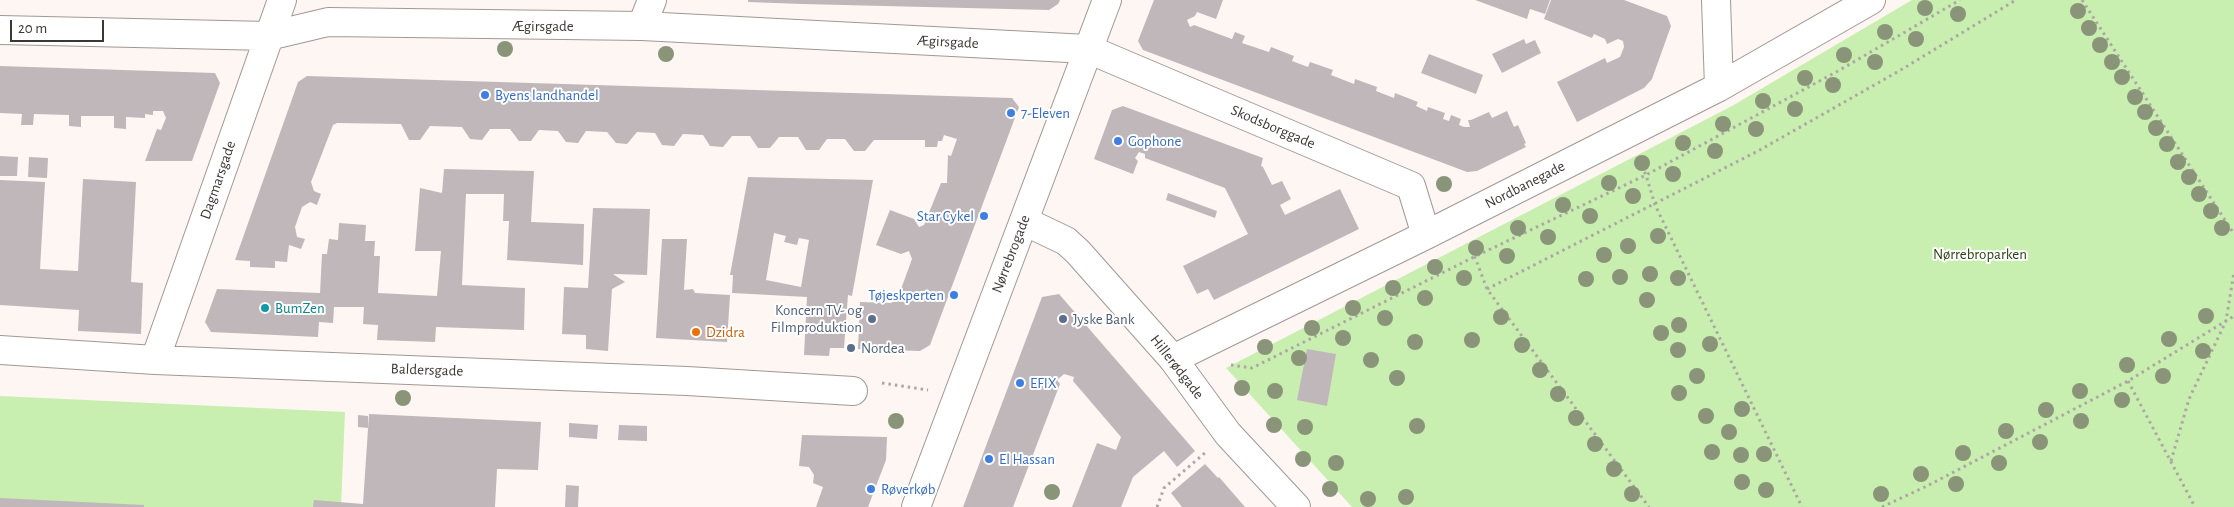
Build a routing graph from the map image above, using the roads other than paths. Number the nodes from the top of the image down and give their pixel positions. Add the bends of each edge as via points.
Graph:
1 (282, 0) edge
2 (652, 0) edge
3 (1107, 0) edge
4 (1716, 0) edge
5 (1871, 0) edge
6 (642, 26) junction
7 (0, 30) edge
8 (269, 36) junction
9 (1088, 49) junction
10 (1719, 87) junction
11 (1024, 221) junction
12 (1426, 235) junction
13 (0, 350) edge
14 (1173, 359) junction
15 (155, 360) junction
16 (853, 391) road end
17 (916, 507) edge
18 (1296, 507) edge

1 - 8 street, Dagmarsgade
2 - 6 street
3 - 9 street, Nørrebrogade
4 - 10 street
5 - 10 street, Nordbanegade
6 - 8 street, Ægirsgade via 328,22
6 - 9 street, Ægirsgade
7 - 8 street, Ægirsgade
8 - 15 street, Dagmarsgade
9 - 11 street, Nørrebrogade
9 - 12 street, Skodsborggade via 1411,186
10 - 12 street, Nordbanegade
11 - 14 street, Hillerødgade via 1066,241 1078,252
11 - 17 street, Nørrebrogade
12 - 14 street, Nordbanegade
13 - 15 street, Baldersgade
14 - 18 street, Hillerødgade via 1228,434
15 - 16 street, Baldersgade via 687,381

